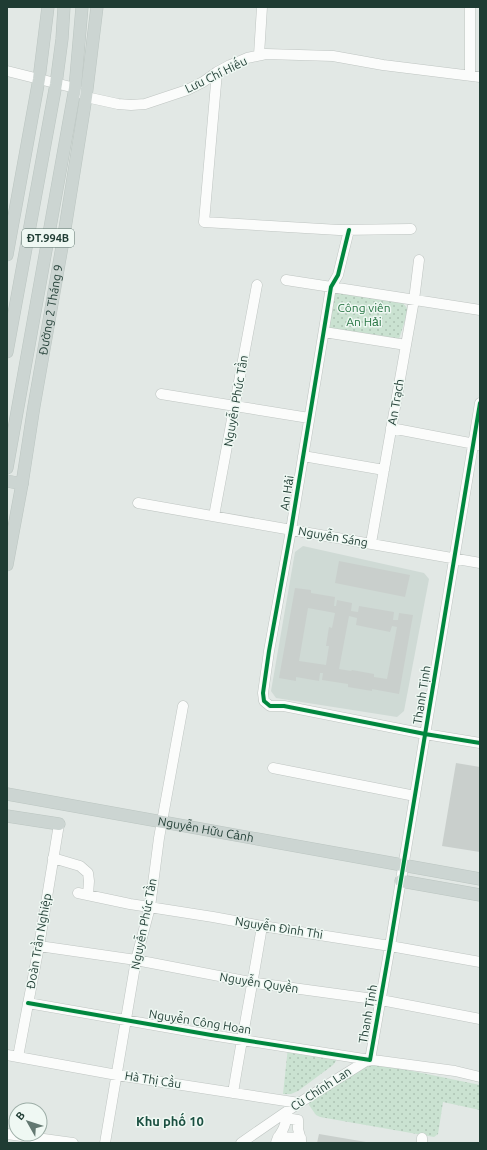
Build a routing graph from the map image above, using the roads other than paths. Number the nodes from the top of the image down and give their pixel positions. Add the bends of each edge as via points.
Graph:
1 (48, 7) edge
2 (64, 7) edge
3 (82, 7) edge
4 (97, 7) edge
5 (262, 7) edge
6 (470, 7) edge
7 (259, 55) junction
8 (7, 71) edge
9 (217, 72) junction
10 (475, 76) edge
11 (39, 79) junction
12 (56, 84) junction
13 (75, 88) junction
14 (86, 97) junction
15 (411, 229) dead end
16 (349, 230) junction
17 (11, 235) junction
18 (27, 237) junction
19 (48, 239) junction
20 (63, 241) junction
21 (7, 255) edge
22 (419, 260) dead end
23 (286, 280) dead end
24 (257, 285) dead end
25 (331, 287) junction
26 (414, 300) junction
27 (480, 310) edge
28 (324, 332) junction
29 (406, 345) junction
30 (7, 352) edge
31 (161, 394) dead end
32 (480, 403) edge
33 (235, 406) junction
34 (309, 418) junction
35 (391, 428) junction
36 (477, 444) edge
37 (303, 456) junction
38 (7, 468) edge
39 (384, 470) junction
40 (7, 482) edge
41 (22, 484) junction
42 (138, 503) dead end
43 (214, 516) junction
44 (291, 530) junction
45 (371, 543) junction
46 (455, 559) junction
47 (480, 563) edge
48 (7, 565) edge
49 (183, 706) dead end
50 (426, 734) junction
51 (480, 743) edge
52 (272, 768) dead end
53 (7, 794) edge
54 (415, 796) junction
55 (7, 816) edge
56 (163, 822) junction
57 (59, 824) joint
58 (53, 858) junction
59 (404, 866) junction
60 (480, 879) edge
61 (401, 881) junction
62 (78, 893) dead end
63 (480, 894) edge
64 (88, 895) junction
65 (150, 907) junction
66 (262, 926) junction
67 (38, 946) junction
68 (390, 946) junction
69 (136, 960) junction
70 (480, 962) edge
71 (253, 983) junction
72 (381, 1000) junction
73 (28, 1004) junction
74 (480, 1019) edge
75 (126, 1020) junction
76 (241, 1040) junction
77 (7, 1055) edge
78 (18, 1057) junction
79 (370, 1060) junction
80 (117, 1075) junction
81 (480, 1077) edge
82 (233, 1093) junction
83 (299, 1103) junction
84 (286, 1115) junction
85 (277, 1140) edge
86 (48, 1141) edge
87 (301, 1141) edge
88 (73, 1143) edge
89 (105, 1143) edge
90 (241, 1143) edge

1 - 11 main road, ĐT.994B
2 - 12 main road, ĐT.994B
3 - 13 main road, Đường 2 Tháng 9 / ĐT.994B
4 - 14 main road, Đường 2 Tháng 9 / ĐT.994B
5 - 7 street
6 - 10 street
7 - 9 street, Lưu Chí Hiếu
7 - 10 street, Lưu Chí Hiếu via 333,56
8 - 11 street, Lưu Chí Hiếu
9 - 14 street, Lưu Chí Hiếu via 187,90 145,104 118,104
9 - 16 street via 204,222
11 - 12 street, Lưu Chí Hiếu
11 - 17 main road, ĐT.994B
12 - 13 street, Lưu Chí Hiếu
12 - 18 main road, ĐT.994B
13 - 14 street, Lưu Chí Hiếu
13 - 19 main road, Đường 2 Tháng 9 / ĐT.994B
14 - 20 main road, Đường 2 Tháng 9 / ĐT.994B
15 - 16 street
16 - 25 street, An Hải via 338,275
17 - 18 main road
17 - 21 main road, ĐT.994B
18 - 30 main road, ĐT.994B
19 - 20 main road
19 - 38 main road, Đường 2 Tháng 9 / ĐT.994B
20 - 41 main road, Đường 2 Tháng 9 / ĐT.994B
22 - 26 street, An Trạch
23 - 25 street
24 - 33 street, Nguyễn Phúc Tần
25 - 26 street
25 - 28 street, An Hải
26 - 27 street
26 - 29 street, An Trạch
28 - 29 street
28 - 34 street, An Hải
29 - 35 street, An Trạch
31 - 33 street
32 - 36 street, Thanh Tịnh
33 - 34 street
33 - 43 street, Nguyễn Phúc Tần
34 - 37 street, An Hải
35 - 36 street
35 - 39 street, An Trạch
36 - 46 street, Thanh Tịnh
37 - 39 street
37 - 44 street, An Hải
39 - 45 street, An Trạch
40 - 41 main road
41 - 48 main road, Đường 2 Tháng 9 / ĐT.994B
42 - 43 street, Nguyễn Sáng
43 - 44 street, Nguyễn Sáng
44 - 45 street, Nguyễn Sáng
44 - 50 street, An Hải via 269,651 264,701 270,706 296,708
45 - 46 street, Nguyễn Sáng
46 - 47 street, Nguyễn Sáng
46 - 50 street, Thanh Tịnh
49 - 56 street, Nguyễn Phúc Tần
50 - 51 street
50 - 54 street, Thanh Tịnh
52 - 54 street
53 - 56 main road, Nguyễn Hữu Cảnh
54 - 59 street, Thanh Tịnh
55 - 57 main road
56 - 59 main road, Nguyễn Hữu Cảnh
56 - 65 street, Nguyễn Phúc Tần
57 - 58 street, Đoàn Trần Nghiệp
58 - 64 street via 80,866 88,873
58 - 67 street, Đoàn Trần Nghiệp
59 - 60 main road, Nguyễn Hữu Cảnh
59 - 61 street, Thanh Tịnh
61 - 63 main road
61 - 68 street, Thanh Tịnh
62 - 64 street, Nguyễn Đình Thi
64 - 65 street, Nguyễn Đình Thi
65 - 66 street, Nguyễn Đình Thi
65 - 69 street, Nguyễn Phúc Tần
66 - 68 street, Nguyễn Đình Thi
66 - 71 street
67 - 69 street, Nguyễn Quyền
67 - 73 street, Đoàn Trần Nghiệp
68 - 70 street, Nguyễn Đình Thi
68 - 72 street, Thanh Tịnh
69 - 71 street, Nguyễn Quyền
69 - 75 street, Nguyễn Phúc Tần
71 - 72 street, Nguyễn Quyền
71 - 76 street
72 - 74 street, Nguyễn Quyền
72 - 79 street, Thanh Tịnh
73 - 75 street, Nguyễn Công Hoan
73 - 78 street, Đoàn Trần Nghiệp
75 - 76 street, Nguyễn Công Hoan
75 - 80 street, Nguyễn Phúc Tần
76 - 79 street, Nguyễn Công Hoan
76 - 82 street
77 - 78 street, Hà Thị Cầu
78 - 80 street, Hà Thị Cầu
79 - 81 street via 455,1071
79 - 83 street, Cù Chính Lan
80 - 82 street, Hà Thị Cầu
80 - 89 street, Nguyễn Phúc Tần
82 - 83 street, Hà Thị Cầu
83 - 84 street, Cù Chính Lan
84 - 85 street via 285,1126
84 - 87 street via 298,1120
84 - 90 street, Cù Chính Lan
85 - 87 street
86 - 88 street

